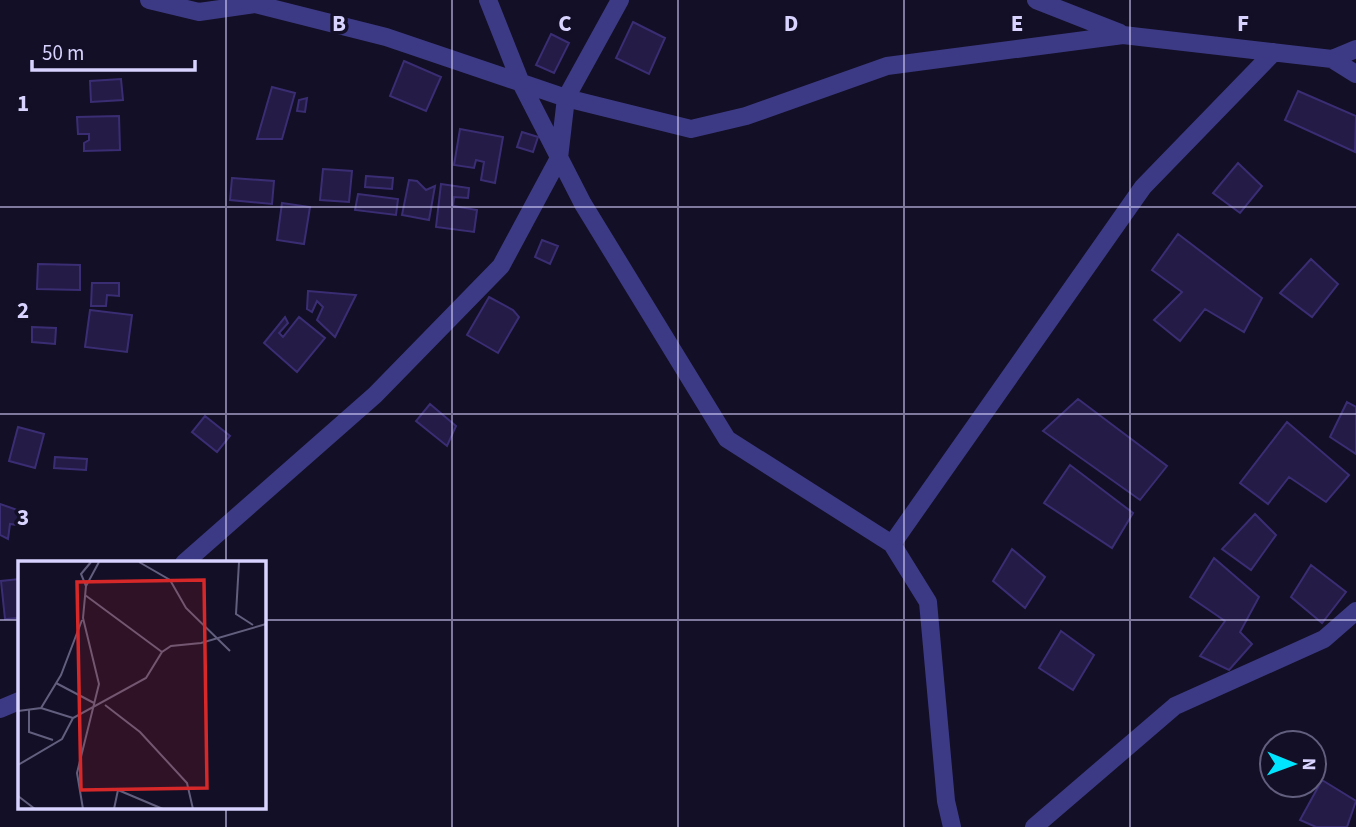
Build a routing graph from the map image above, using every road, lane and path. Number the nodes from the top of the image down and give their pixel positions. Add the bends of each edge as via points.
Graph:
1 (149, 0) edge
2 (488, 0) edge
3 (620, 0) edge
4 (1036, 0) edge
5 (1123, 35) junction
6 (1356, 49) edge
7 (1275, 52) junction
8 (1332, 59) junction
9 (1356, 74) edge
10 (521, 83) junction
11 (566, 97) junction
12 (559, 158) junction
13 (892, 544) junction
14 (186, 561) edge
15 (1356, 611) edge
16 (18, 701) edge
17 (0, 709) edge
18 (952, 827) edge
19 (1034, 827) edge

1 - 10 street via 199,12 255,4 386,37
2 - 10 street
3 - 11 street
4 - 5 street
5 - 7 street
5 - 11 street via 887,66 746,116 691,129
6 - 8 street
7 - 8 street
7 - 13 street via 1143,187
8 - 9 street
10 - 11 street
10 - 12 street
11 - 12 street
12 - 13 street via 727,439
12 - 14 street via 501,266 375,395
13 - 18 street via 928,602
15 - 19 street via 1324,639 1174,706
16 - 17 street

